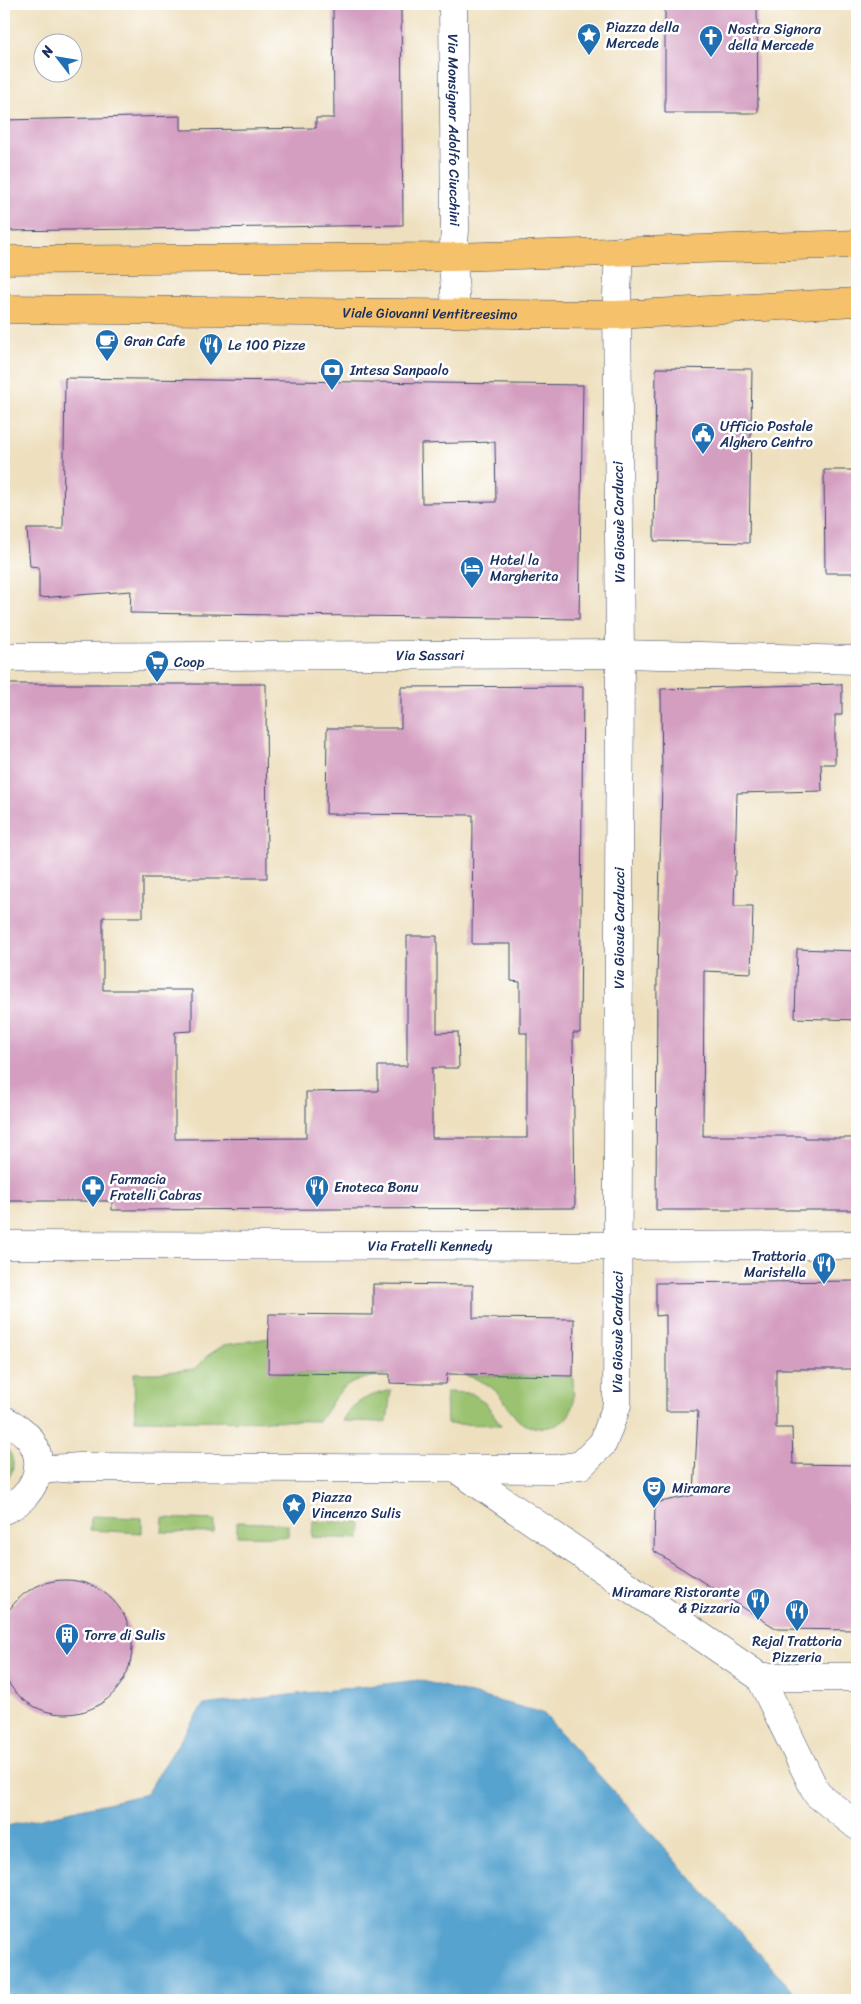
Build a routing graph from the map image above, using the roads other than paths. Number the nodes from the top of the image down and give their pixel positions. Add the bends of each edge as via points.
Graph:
1 (453, 4) edge
2 (857, 244) edge
3 (619, 252) junction
4 (452, 257) junction
5 (4, 260) edge
6 (857, 302) edge
7 (4, 309) edge
8 (456, 313) junction
9 (616, 316) junction
10 (620, 654) junction
11 (4, 657) edge
12 (857, 660) edge
13 (857, 1244) edge
14 (4, 1245) edge
15 (618, 1246) junction
16 (4, 1420) edge
17 (455, 1468) junction
18 (38, 1470) junction
19 (4, 1510) edge
20 (760, 1677) junction
21 (857, 1678) edge
22 (857, 1826) edge

1 - 4 street, Via Monsignor Adolfo Ciucchini via 455,230
2 - 3 main road
3 - 4 main road
3 - 9 street, Via Giosuè Carducci
4 - 5 main road
4 - 8 street
6 - 9 main road, Viale Giovanni Ventitreesimo
7 - 8 main road, Viale Giovanni Ventitreesimo
8 - 9 main road, Viale Giovanni Ventitreesimo
9 - 10 street, Via Giosuè Carducci
10 - 11 street, Via Sassari
10 - 12 street, Via Sassari
10 - 15 street, Via Giosuè Carducci
13 - 15 street, Via Fratelli Kennedy
14 - 15 street, Via Fratelli Kennedy
15 - 17 street, Via Giosuè Carducci via 617,1405 603,1443 581,1466 555,1470
16 - 18 street via 18,1427 30,1439
17 - 18 street via 86,1467
17 - 20 street
18 - 19 street via 25,1497
20 - 21 street
20 - 22 street via 817,1794

